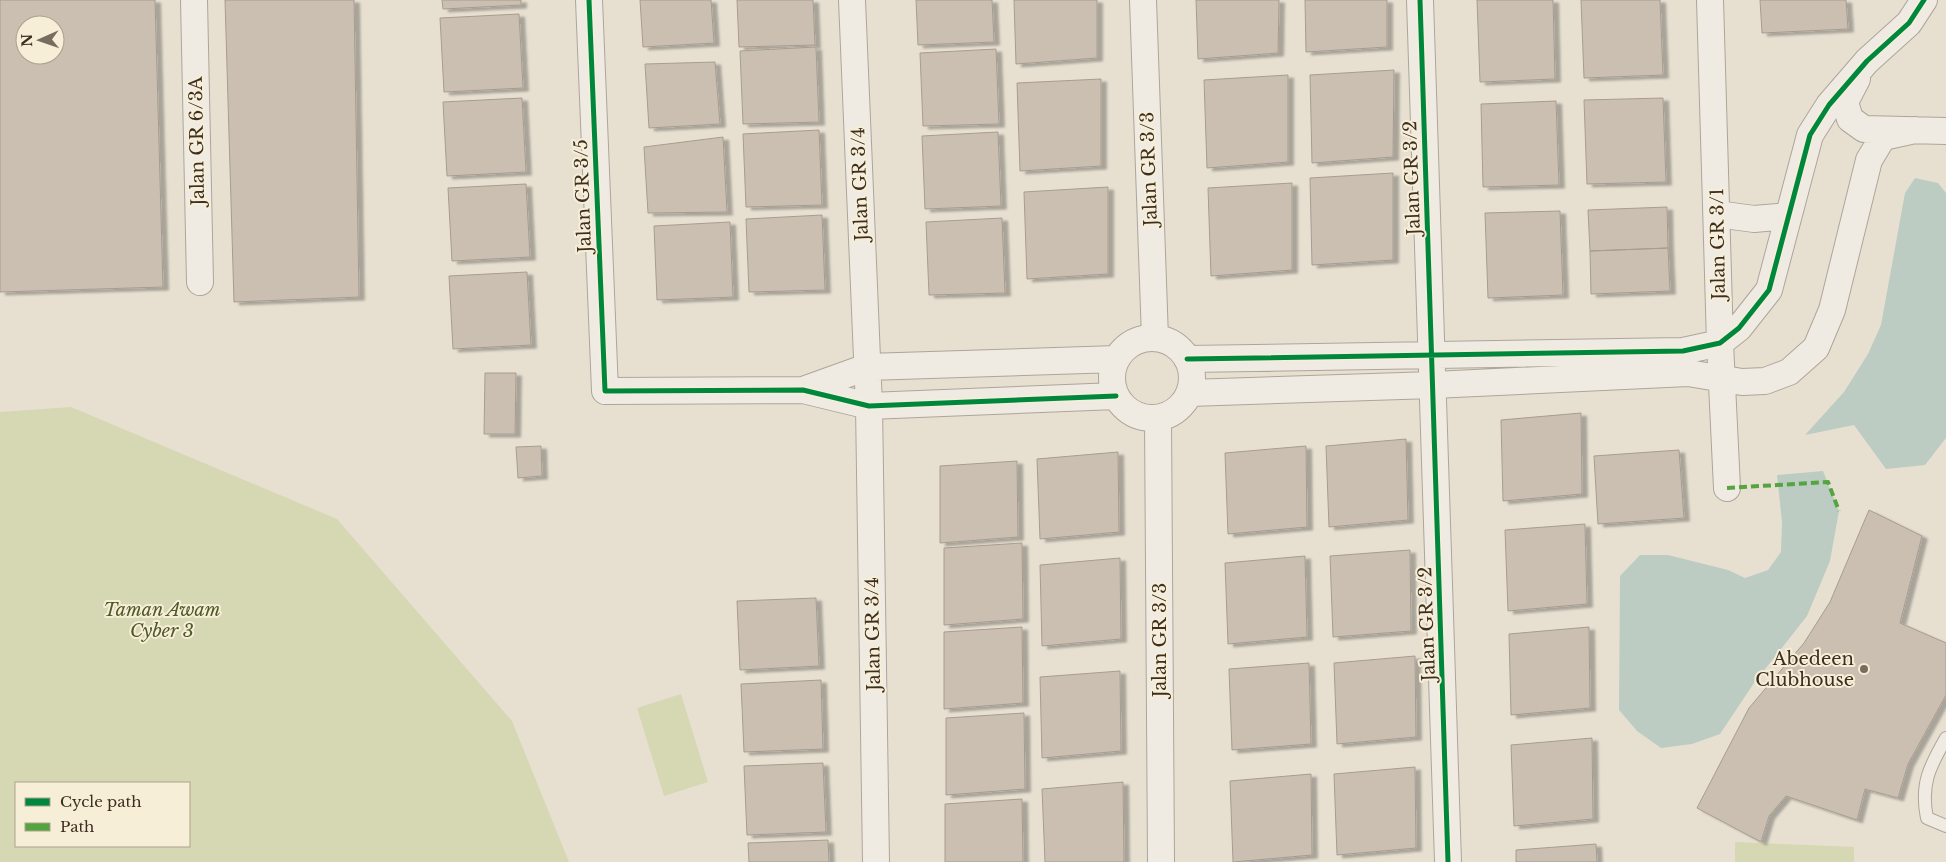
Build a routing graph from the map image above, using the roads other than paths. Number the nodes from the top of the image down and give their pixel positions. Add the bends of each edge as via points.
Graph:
1 (194, 0) edge
2 (589, 0) edge
3 (852, 0) edge
4 (1143, 0) edge
5 (1420, 0) edge
6 (1710, 0) edge
7 (1924, 0) edge
8 (1868, 61) junction
9 (1915, 130) junction
10 (1946, 131) edge
11 (1718, 214) junction
12 (1788, 216) junction
13 (200, 282) dead end
14 (1155, 338) junction
15 (1720, 343) junction
16 (1432, 355) junction
17 (1116, 359) junction
18 (1187, 360) junction
19 (868, 367) junction
20 (1721, 379) junction
21 (1432, 385) junction
22 (804, 390) junction
23 (1189, 393) junction
24 (1116, 396) junction
25 (869, 406) junction
26 (1158, 418) junction
27 (1726, 488) dead end
28 (1946, 738) edge
29 (1946, 826) edge
30 (876, 862) edge
31 (1162, 862) edge
32 (1448, 862) edge

1 - 13 street, Jalan GR 6/3A
2 - 22 street, Jalan GR 3/5 via 605,391
3 - 19 street, Jalan GR 3/4
4 - 14 street, Jalan GR 3/3
5 - 16 street, Jalan GR 3/2
6 - 11 street, Jalan GR 3/1
7 - 8 street via 1909,23
8 - 9 street via 1845,102 1850,120 1864,129
8 - 12 street via 1829,105 1810,135
9 - 10 street
9 - 20 street via 1883,137 1869,160 1832,310 1816,348 1789,372 1765,380 1742,382
11 - 12 street via 1754,219
11 - 15 street, Jalan GR 3/1
12 - 15 street via 1769,290 1739,328
14 - 17 street via 1132,343
14 - 18 street via 1171,343
15 - 16 street via 1683,351
15 - 20 street, Jalan GR 3/1
16 - 18 street
16 - 21 street, Jalan GR 3/2
17 - 19 street
17 - 24 street via 1112,378
18 - 23 street via 1192,382
19 - 22 street
19 - 25 street, Jalan GR 3/4
20 - 21 street via 1688,373
20 - 27 street, Jalan GR 3/1
21 - 23 street
21 - 32 street, Jalan GR 3/2
22 - 25 street
23 - 26 street via 1177,410
24 - 25 street
24 - 26 street via 1137,415
25 - 30 street, Jalan GR 3/4
26 - 31 street, Jalan GR 3/3
28 - 29 lane via 1929,769 1924,801 1927,818

